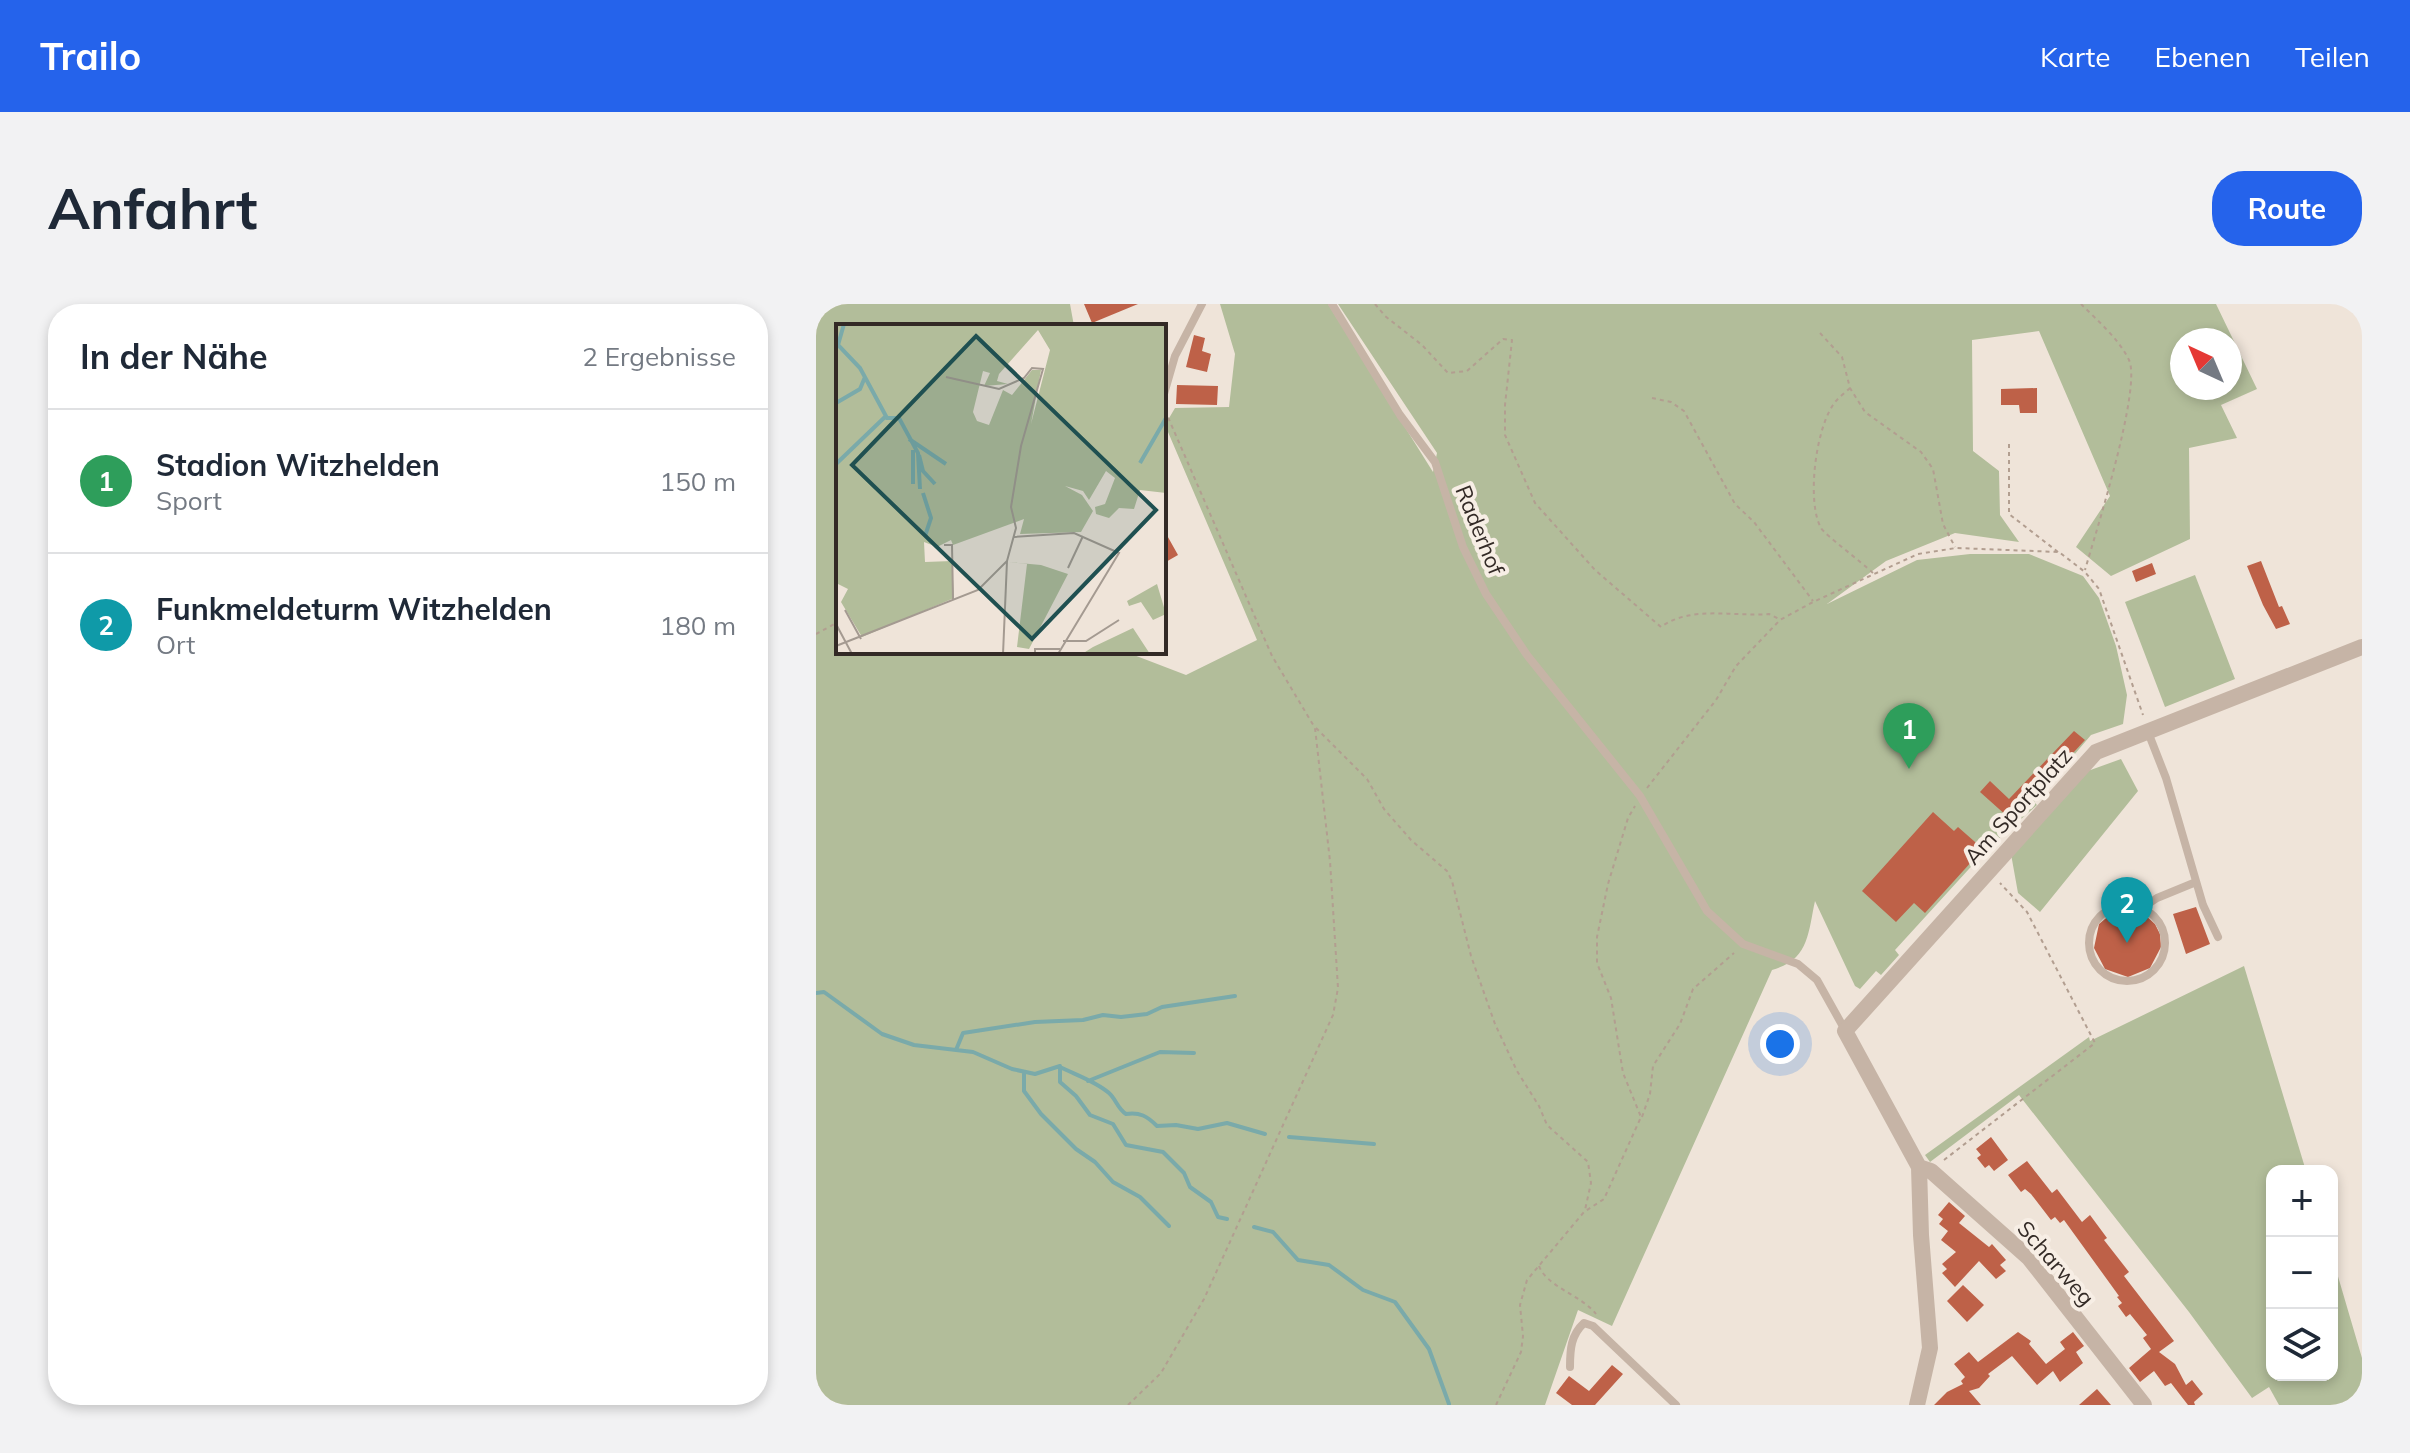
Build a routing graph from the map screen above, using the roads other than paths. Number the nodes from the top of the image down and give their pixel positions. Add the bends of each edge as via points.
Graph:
1 (1202, 304) edge
2 (1332, 304) edge
3 (1166, 387) edge
4 (2362, 647) edge
5 (2148, 731) junction
6 (2196, 882) junction
7 (2142, 908) junction
8 (2218, 937) dead end
9 (1845, 1031) junction
10 (1925, 1169) junction
11 (1570, 1367) dead end
12 (1676, 1405) edge
13 (1917, 1405) edge
14 (2144, 1405) edge

1 - 3 lane via 1175,356
2 - 9 lane, Raderhof via 1435,462 1463,547 1486,594 1527,655 1640,796 1707,911 1743,944 1798,964 1817,980
4 - 5 street, Am Sportplatz
5 - 6 lane
5 - 9 street, Am Sportplatz via 2096,752
6 - 7 lane
6 - 8 lane
7 - 7 lane via 2124,905 2107,911 2090,933 2093,960 2112,978 2130,981 2148,975 2164,954 2162,926
9 - 10 street, Scharweg
10 - 13 street, Scharweg via 1921,1235 1930,1348
10 - 14 street, Scharweg via 2029,1258
11 - 12 lane via 1576,1331 1584,1323 1593,1326

